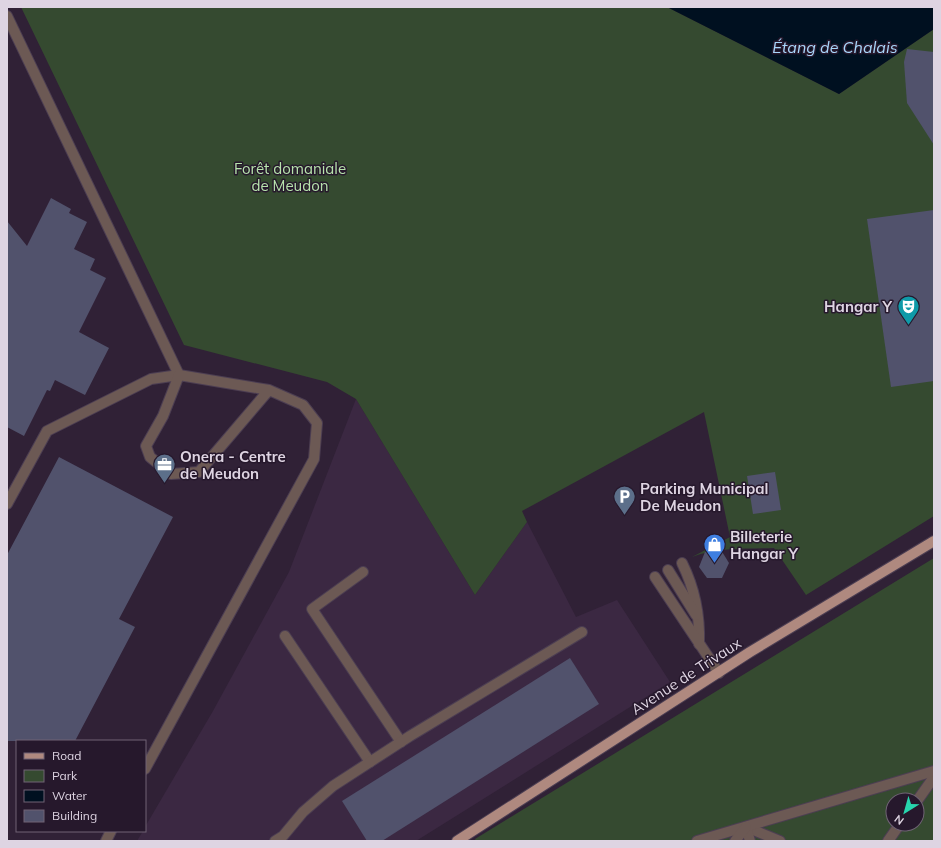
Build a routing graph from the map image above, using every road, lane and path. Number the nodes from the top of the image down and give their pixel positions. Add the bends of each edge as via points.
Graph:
1 (7, 16) edge
2 (179, 375) junction
3 (269, 390) junction
4 (7, 504) edge
5 (934, 541) edge
6 (682, 563) dead end
7 (668, 570) dead end
8 (363, 572) dead end
9 (656, 577) dead end
10 (700, 621) junction
11 (582, 632) dead end
12 (285, 636) dead end
13 (699, 644) junction
14 (719, 673) junction
15 (401, 742) junction
16 (370, 762) junction
17 (146, 767) edge
18 (934, 771) edge
19 (934, 777) edge
20 (923, 792) edge
21 (746, 827) junction
22 (110, 832) edge
23 (894, 832) edge
24 (106, 841) edge
25 (275, 841) edge
26 (457, 841) edge
27 (697, 841) edge
28 (735, 841) edge
29 (750, 841) edge
30 (780, 841) edge
31 (888, 841) edge

1 - 2 lane
2 - 3 lane
2 - 3 lane via 163,416 146,446 150,457 171,474 199,472
2 - 4 lane via 151,379 47,431
3 - 17 lane via 303,405 317,423 314,459
5 - 14 main road, Avenue de Trivaux
6 - 10 lane via 691,582
7 - 10 lane
8 - 15 lane via 312,609
9 - 13 lane
10 - 13 lane
11 - 15 lane
12 - 16 lane
13 - 14 lane
14 - 26 main road, Avenue de Trivaux
15 - 16 lane
16 - 25 lane via 333,786
18 - 21 lane
19 - 20 lane
21 - 27 lane
21 - 28 lane
21 - 29 lane
21 - 30 lane
22 - 24 lane
23 - 31 lane

